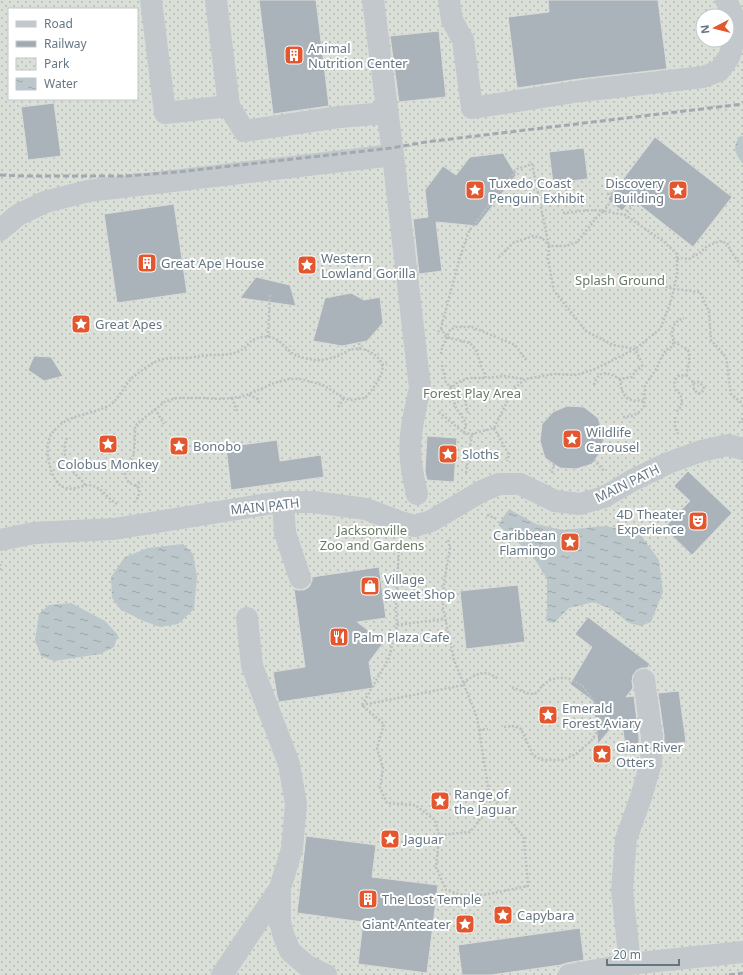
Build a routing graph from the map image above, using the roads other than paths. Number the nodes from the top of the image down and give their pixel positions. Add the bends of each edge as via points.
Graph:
1 (151, 0) edge
2 (216, 0) edge
3 (373, 0) edge
4 (449, 0) edge
5 (726, 0) edge
6 (740, 32) edge
7 (229, 106) junction
8 (387, 113) junction
9 (393, 155) junction
10 (0, 230) edge
11 (743, 449) edge
12 (417, 494) dead end
13 (283, 502) junction
14 (0, 540) edge
15 (300, 578) dead end
16 (247, 618) dead end
17 (644, 680) dead end
18 (280, 888) junction
19 (743, 952) edge
20 (630, 964) junction
21 (222, 975) edge
22 (326, 975) edge
23 (569, 975) edge

1 - 7 street via 165,113
2 - 7 street
3 - 8 street
4 - 6 street via 452,20 463,40 472,108 581,91 703,77 719,71 729,57
5 - 6 street
7 - 8 street via 244,131 339,117
8 - 9 street
9 - 10 street via 88,191 45,202 18,214
9 - 12 street via 420,388 412,420 410,447
11 - 13 street, MAIN PATH via 728,445 701,451 633,480 604,497 580,504 555,501 520,484 499,484 431,521 415,526 366,509 314,502
13 - 14 street, MAIN PATH via 114,529 34,533
13 - 15 street via 285,533
16 - 18 street via 252,666 289,764 296,804 292,849
17 - 20 street via 652,737 651,763 626,839 622,890
18 - 21 street
18 - 22 street via 280,922 290,951 306,965
19 - 20 street
20 - 23 street

